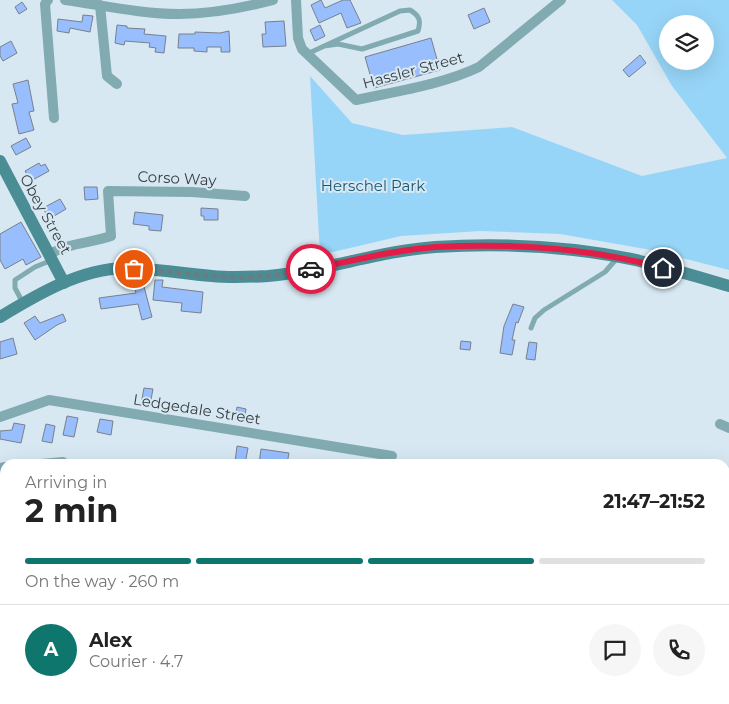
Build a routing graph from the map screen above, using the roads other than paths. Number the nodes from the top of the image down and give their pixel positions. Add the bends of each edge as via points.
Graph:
1 (48, 0) edge
2 (65, 0) edge
3 (273, 0) edge
4 (296, 0) edge
5 (561, 0) edge
6 (100, 5) junction
7 (324, 46) junction
8 (307, 54) junction
9 (117, 84) dead end
10 (54, 118) dead end
11 (0, 161) edge
12 (246, 196) dead end
13 (51, 257) junction
14 (618, 257) junction
15 (64, 283) junction
16 (729, 286) edge
17 (23, 303) junction
18 (0, 317) edge
19 (530, 328) dead end
20 (0, 417) edge
21 (392, 456) dead end

1 - 10 street via 45,4
2 - 6 street
3 - 6 street via 253,6 180,14
4 - 8 street via 298,38
5 - 8 street, Hassler Street via 479,67 467,73 356,100
6 - 9 street via 107,76
7 - 7 lane via 338,44 362,49 418,32 420,21 418,15 410,10 400,11
7 - 8 lane
11 - 13 main road, Obey Street
12 - 13 street, Corso Way via 108,191 111,236 60,248
13 - 15 main road, Obey Street
13 - 17 lane via 15,280 15,288
14 - 15 main road via 549,248 435,247 269,276 211,276 124,268 96,272
14 - 16 main road
14 - 19 lane via 605,272 544,310
15 - 17 main road
17 - 18 main road
20 - 21 street, Ledgedale Street via 50,400

